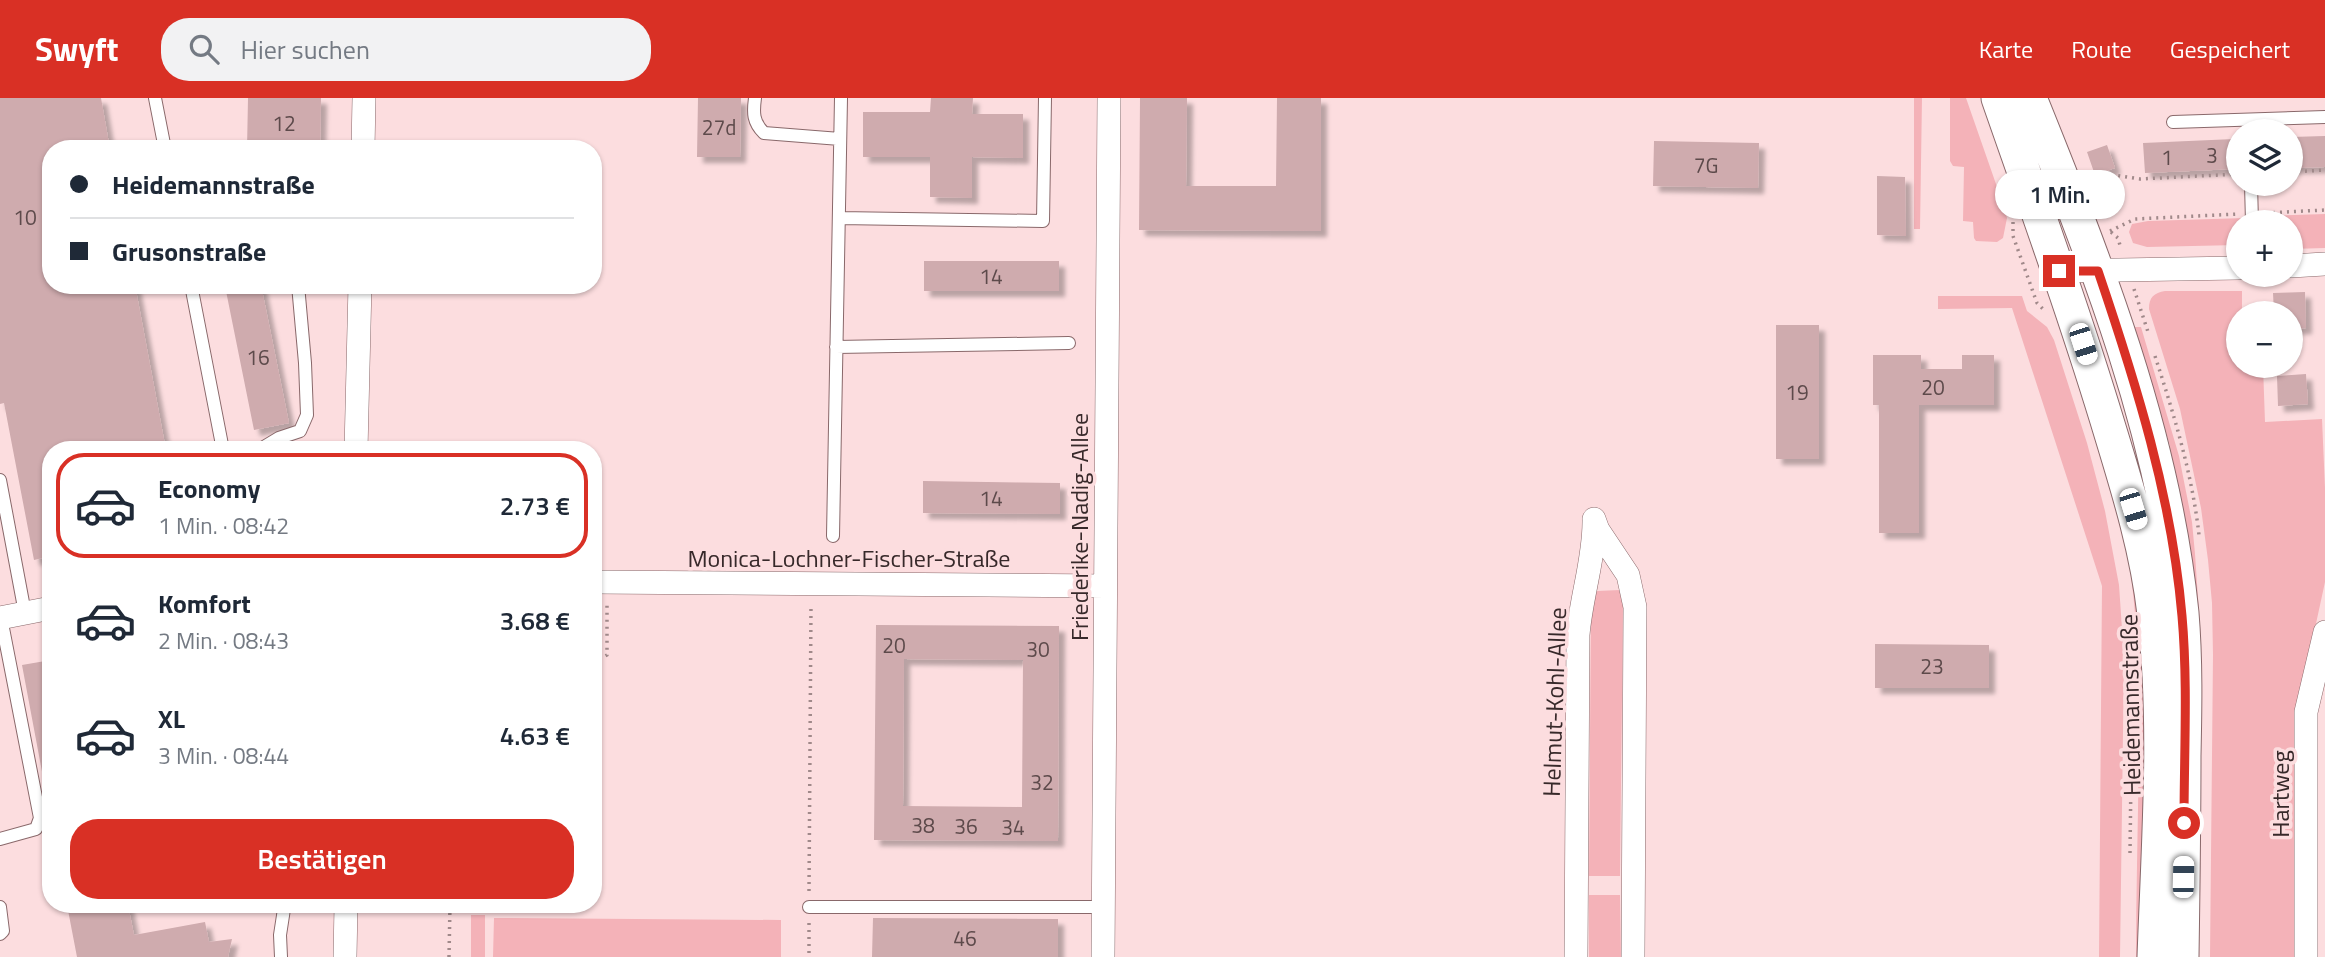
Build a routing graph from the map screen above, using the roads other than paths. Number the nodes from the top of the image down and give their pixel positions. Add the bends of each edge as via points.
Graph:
1 (155, 98) edge
2 (365, 98) edge
3 (755, 98) edge
4 (841, 98) edge
5 (1045, 98) edge
6 (1109, 98) edge
7 (1998, 98) edge
8 (2030, 98) edge
9 (2325, 117) edge
10 (2303, 119) edge
11 (2173, 122) dead end
12 (2226, 124) edge
13 (841, 139) junction
14 (162, 140) edge
15 (363, 140) edge
16 (839, 218) junction
17 (2325, 264) edge
18 (2303, 265) edge
19 (2226, 268) edge
20 (2059, 271) junction
21 (2098, 271) junction
22 (193, 294) edge
23 (299, 294) edge
24 (360, 294) edge
25 (1069, 343) dead end
26 (836, 347) junction
27 (221, 441) edge
28 (274, 441) edge
29 (356, 441) edge
30 (0, 480) edge
31 (833, 536) dead end
32 (602, 583) edge
33 (1105, 586) junction
34 (42, 610) edge
35 (25, 613) junction
36 (0, 618) edge
37 (2325, 632) edge
38 (0, 839) edge
39 (0, 907) edge
40 (809, 907) road end
41 (1103, 907) junction
42 (283, 913) edge
43 (346, 913) edge
44 (0, 934) edge
45 (281, 957) edge
46 (345, 957) edge
47 (1103, 957) edge
48 (1576, 957) edge
49 (1633, 957) edge
50 (2154, 957) edge
51 (2182, 957) edge
52 (2306, 957) edge

1 - 14 lane
2 - 15 street
3 - 13 lane via 756,125 764,133
4 - 13 lane
5 - 16 lane via 1043,220
6 - 33 street, Friederike-Nadig-Allee
7 - 20 main road, Heidemannstraße
8 - 21 main road
9 - 10 lane
11 - 12 lane
13 - 16 lane
16 - 26 lane
17 - 18 street
19 - 21 street
20 - 21 street
20 - 50 main road, Heidemannstraße via 2141,535 2154,613 2160,684
21 - 51 main road via 2158,470 2182,614
22 - 27 lane
23 - 28 lane via 307,415 300,431
24 - 29 street
25 - 26 lane
26 - 31 lane
30 - 35 lane
32 - 33 street, Monica-Lochner-Fischer-Straße
33 - 41 street, Friederike-Nadig-Allee
34 - 35 street
35 - 36 street
36 - 38 lane via 40,818 36,829
37 - 52 street, Hartweg via 2306,712
39 - 44 lane
40 - 41 lane
41 - 47 street, Friederike-Nadig-Allee
42 - 45 lane
43 - 46 street
48 - 49 street, Helmut-Kohl-Allee via 1578,635 1594,519 1628,575 1635,607

